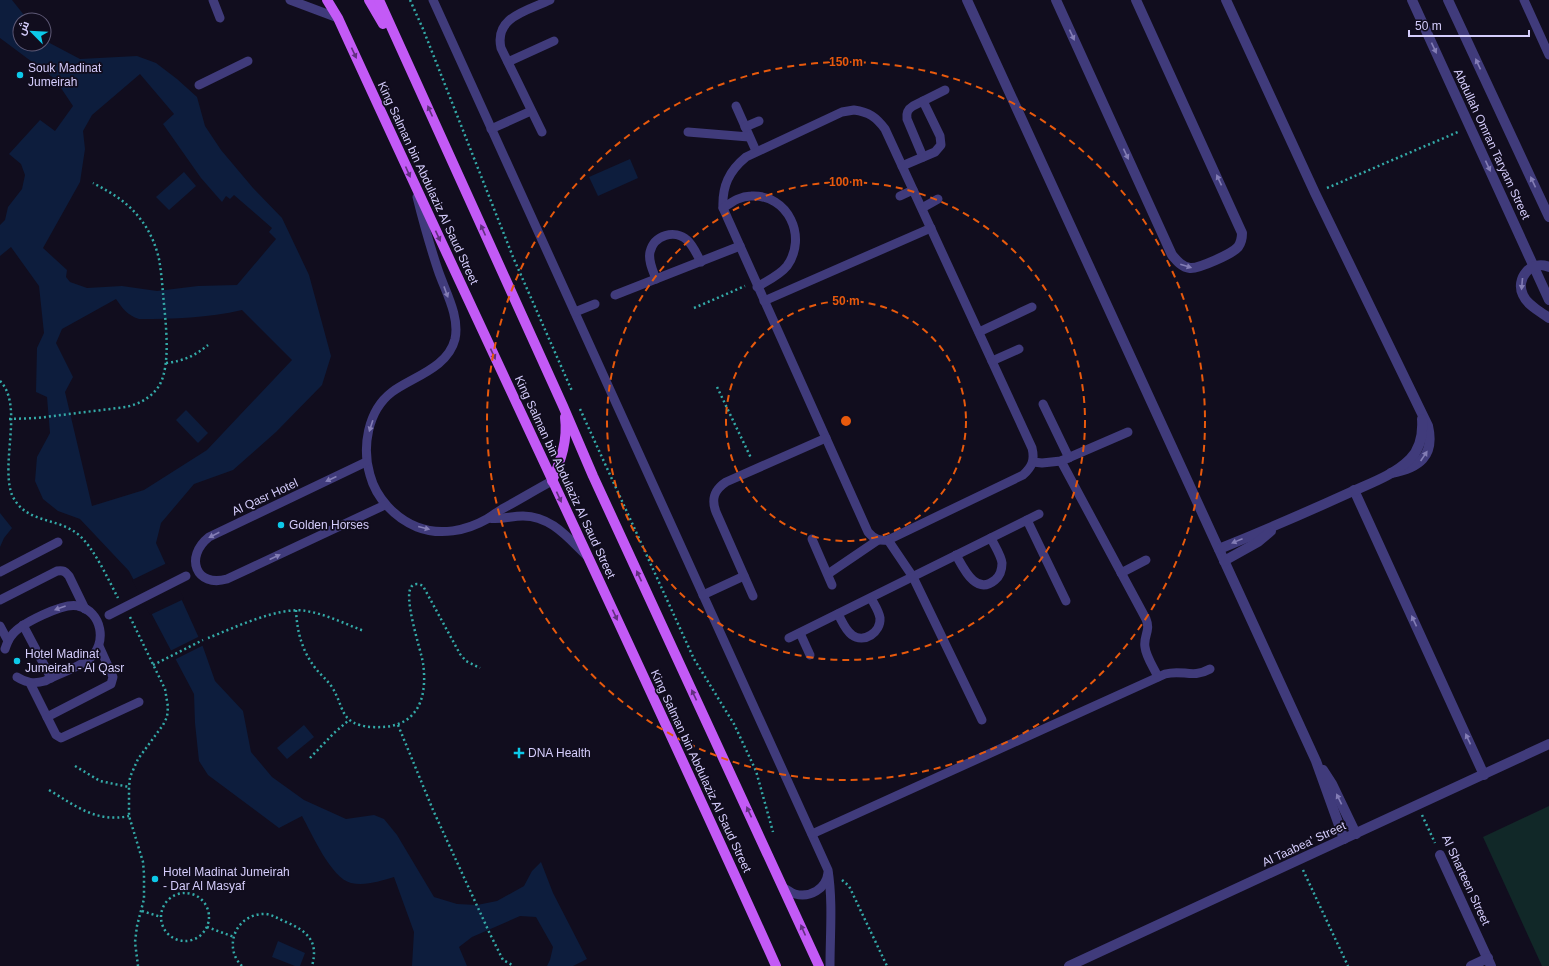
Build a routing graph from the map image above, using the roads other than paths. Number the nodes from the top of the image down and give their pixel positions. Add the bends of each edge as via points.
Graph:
1 (214, 0) edge
2 (290, 0) edge
3 (327, 0) edge
4 (369, 0) edge
5 (379, 0) edge
6 (383, 0) edge
7 (433, 0) edge
8 (550, 0) edge
9 (967, 0) edge
10 (1056, 0) edge
11 (1136, 0) edge
12 (1226, 0) edge
13 (1412, 0) edge
14 (1448, 0) edge
15 (1524, 0) edge
16 (220, 18) dead end
17 (338, 18) junction
18 (554, 41) dead end
19 (1549, 55) edge
20 (248, 61) dead end
21 (508, 62) junction
22 (409, 64) junction
23 (199, 85) dead end
24 (945, 90) dead end
25 (923, 101) junction
26 (736, 106) dead end
27 (531, 110) junction
28 (759, 121) dead end
29 (745, 127) junction
30 (491, 129) junction
31 (542, 132) dead end
32 (688, 132) dead end
33 (750, 137) junction
34 (756, 151) junction
35 (924, 157) junction
36 (902, 166) junction
37 (415, 188) junction
38 (913, 190) junction
39 (900, 196) dead end
40 (938, 199) dead end
41 (723, 208) junction
42 (922, 208) junction
43 (1549, 217) edge
44 (931, 228) junction
45 (740, 246) junction
46 (701, 262) junction
47 (1534, 266) junction
48 (1549, 267) edge
49 (656, 279) junction
50 (756, 284) junction
51 (615, 295) dead end
52 (1549, 300) edge
53 (764, 301) junction
54 (595, 304) dead end
55 (1032, 307) dead end
56 (575, 312) junction
57 (1549, 318) edge
58 (979, 332) junction
59 (1019, 349) dead end
60 (992, 361) junction
61 (1043, 404) dead end
62 (563, 406) junction
63 (1128, 432) dead end
64 (826, 438) junction
65 (1065, 460) junction
66 (366, 462) junction
67 (1034, 462) junction
68 (552, 481) junction
69 (1354, 490) junction
70 (386, 505) junction
71 (1039, 514) dead end
72 (488, 518) junction
73 (1027, 520) junction
74 (1281, 524) junction
75 (991, 538) junction
76 (812, 539) dead end
77 (878, 540) junction
78 (888, 540) junction
79 (58, 542) dead end
80 (1218, 549) junction
81 (956, 555) junction
82 (588, 557) junction
83 (1146, 560) dead end
84 (1224, 561) junction
85 (198, 570) junction
86 (0, 572) edge
87 (1121, 573) junction
88 (828, 574) junction
89 (744, 576) junction
90 (913, 577) junction
91 (832, 585) dead end
92 (703, 595) junction
93 (753, 596) dead end
94 (871, 598) junction
95 (0, 600) edge
96 (1066, 601) dead end
97 (85, 609) junction
98 (838, 614) junction
99 (97, 620) junction
100 (23, 625) junction
101 (0, 626) edge
102 (800, 632) junction
103 (789, 638) dead end
104 (99, 646) junction
105 (810, 655) dead end
106 (1210, 669) dead end
107 (16, 677) dead end
108 (1158, 677) junction
109 (51, 678) junction
110 (30, 683) junction
111 (139, 702) dead end
112 (47, 717) junction
113 (982, 720) dead end
114 (1549, 744) edge
115 (1316, 761) junction
116 (1484, 775) junction
117 (812, 834) junction
118 (1356, 834) junction
119 (1344, 839) junction
120 (1440, 855) road end
121 (828, 870) junction
122 (784, 888) junction
123 (1490, 962) edge
124 (776, 966) edge
125 (819, 966) edge
126 (830, 966) edge
127 (1069, 966) edge
128 (1471, 966) edge

1 - 16 lane
2 - 17 lane
3 - 17 main road, King Salman bin Abdulaziz Al Saud Street
4 - 22 main road
5 - 22 main road
6 - 22 main road
7 - 30 lane
8 - 21 lane via 513,17 503,26 499,39
9 - 80 street
10 -> 11 street via 1172,256 1183,265 1197,267 1233,251 1242,240 1242,233
12 - 69 street via 1315,193 1428,426 1429,448 1416,466 1391,473
13 -> 47 street, Abdullah Omran Taryam Street
43 -> 14 street, Abdullah Omran Taryam Street
15 - 19 lane
17 -> 37 main road, King Salman bin Abdulaziz Al Saud Street
18 - 21 lane
20 - 23 lane
21 - 27 lane
62 -> 22 main road
24 - 25 lane
25 - 35 lane via 941,141 938,149
25 - 35 lane via 909,108 906,114
26 - 29 lane
27 - 30 lane
27 - 31 lane
28 - 29 lane
29 - 33 lane
30 - 56 lane
32 - 33 lane
33 - 34 lane
34 - 36 lane via 842,112 854,110 867,112 877,119
34 - 41 lane via 737,164 730,174 725,185
35 - 36 lane
36 - 38 lane
37 -> 66 lane via 427,236 456,325 455,340 448,354 437,365 391,393 378,408 370,425 366,443
37 -> 68 main road, King Salman bin Abdulaziz Al Saud Street
38 - 39 lane
38 - 42 lane
40 - 42 lane
41 - 45 lane
41 - 50 lane via 740,198 762,196 782,206 794,224 796,246 787,267 779,274
42 - 44 lane
44 - 53 lane
44 - 58 lane
45 - 46 lane
45 - 50 lane
46 - 49 lane
46 - 49 lane via 684,237 670,234 663,236 652,246 650,252 649,260
47 - 48 street
47 - 52 street, Abdullah Omran Taryam Street
47 -> 57 street via 1526,271 1521,279 1520,288 1523,297
49 - 51 lane
50 - 53 lane
53 - 64 lane
54 - 56 lane
55 - 58 lane
56 - 92 lane
58 - 60 lane
59 - 60 lane
60 - 67 lane via 1032,448
61 - 65 lane
62 - 68 main road via 563,453
122 -> 62 main road
63 - 65 lane
64 - 77 lane via 868,532
64 - 89 lane via 718,487 713,504
65 - 67 lane
65 - 87 lane
66 - 70 lane via 372,485
66 -> 85 lane, Al Qasr Hotel via 209,537 195,555
67 - 78 lane via 1023,475
68 - 72 lane
68 -> 82 main road, King Salman bin Abdulaziz Al Saud Street
69 - 74 street
116 -> 69 street
70 -> 72 lane via 400,518 418,527 437,531 455,531 472,527
85 -> 70 lane via 208,579 227,579
71 - 73 lane
72 - 82 lane via 503,520 523,516 546,521 563,532
73 - 75 lane
73 - 96 lane
74 -> 80 street
74 - 84 street via 1258,542
75 - 81 lane
75 - 81 lane via 1002,562 998,578 991,583 975,583 969,578
76 - 88 lane
77 - 78 lane
77 - 88 lane
78 - 90 lane
79 - 86 lane
80 - 84 street
81 - 90 lane
82 -> 124 main road, King Salman bin Abdulaziz Al Saud Street
83 - 87 lane
84 - 115 street
85 - 99 lane, bridge
87 - 108 lane via 1148,624 1144,645
88 - 91 lane
89 - 92 lane
89 - 93 lane
90 - 94 lane
90 - 113 lane
92 - 117 lane
94 - 98 lane
94 - 98 lane via 880,616 880,624 870,636 854,636 847,631
95 - 97 lane via 62,570 69,576
97 - 99 lane
97 -> 100 lane via 73,605 60,607
98 - 102 lane
99 - 104 lane via 101,637
100 - 101 lane via 6,645
100 - 109 lane
102 - 103 lane
102 - 105 lane
104 - 109 lane via 89,659
104 - 112 lane via 113,677 110,684
106 - 108 lane via 1194,675 1172,672
107 - 110 lane
108 - 117 lane
109 - 110 lane
110 - 112 lane
111 - 112 lane via 62,738 56,735
114 - 116 street, Al Taabea' Street
118 -> 115 street via 1332,784
115 - 119 street
116 - 118 street, Al Taabea' Street
117 - 121 lane
118 - 119 street, Al Taabea' Street
119 - 127 street, Al Taabea' Street
120 - 123 street, Al Sharteen Street
121 - 122 lane via 825,883 815,892 805,896 794,894
121 - 126 lane via 832,902
125 -> 122 main road
123 - 128 street

